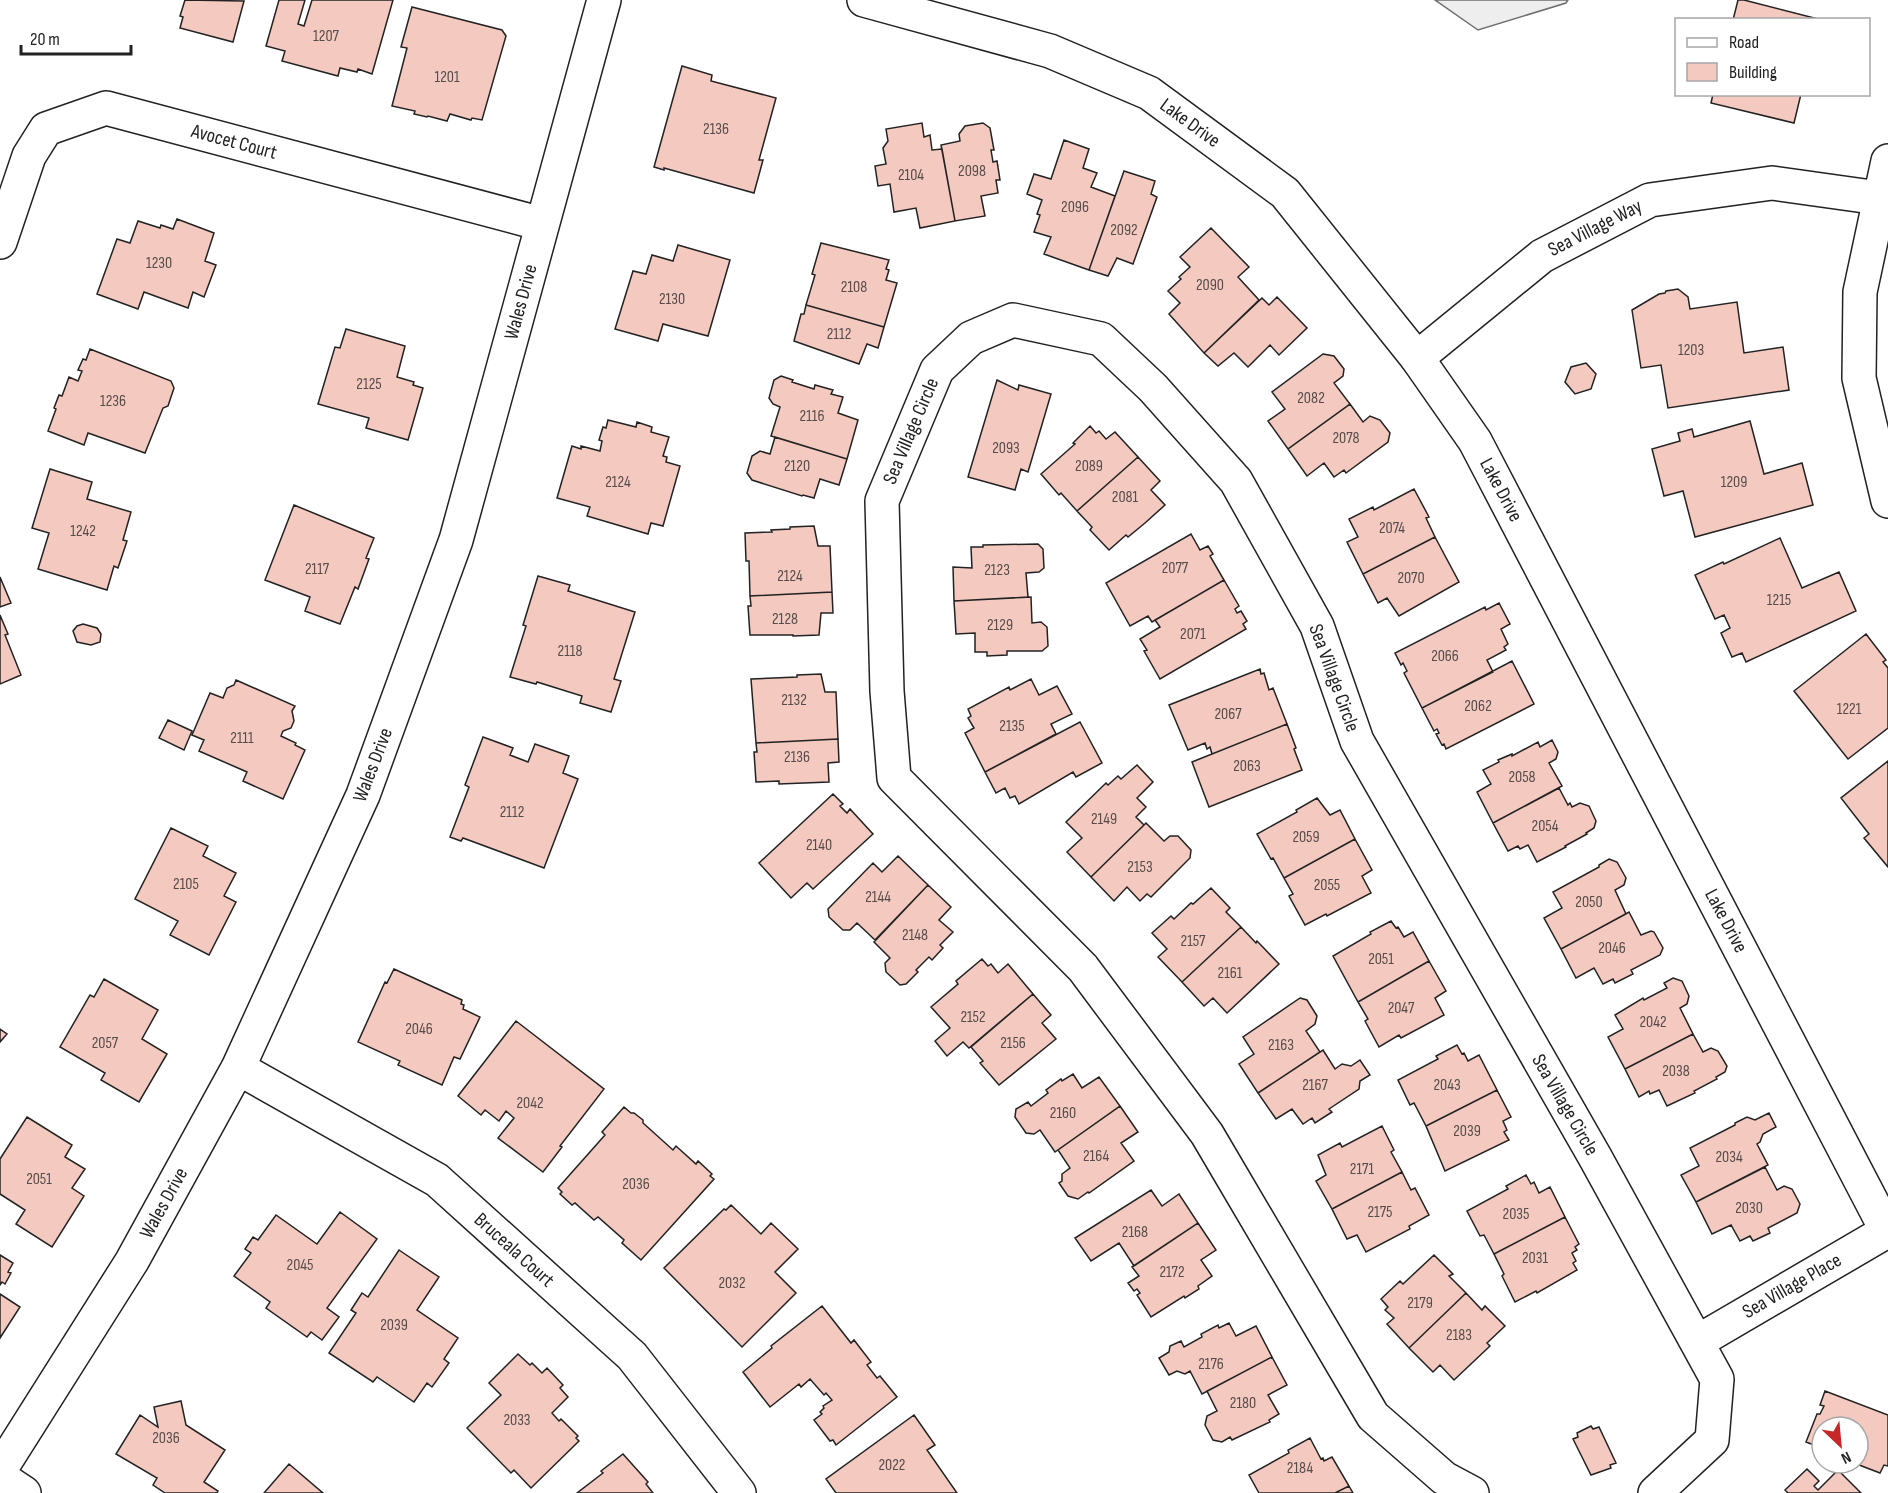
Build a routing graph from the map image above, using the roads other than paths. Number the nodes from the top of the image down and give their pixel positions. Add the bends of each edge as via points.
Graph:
1 (604, 0) edge
2 (864, 0) edge
3 (1888, 160) edge
4 (1879, 198) junction
5 (542, 224) junction
6 (0, 242) edge
7 (1417, 358) junction
8 (1888, 501) edge
9 (238, 1068) junction
10 (1887, 1232) edge
11 (1697, 1342) junction
12 (0, 1470) edge
13 (0, 1477) edge
14 (24, 1493) edge
15 (740, 1493) edge
16 (1472, 1493) edge
17 (1655, 1493) edge

1 - 5 street, Wales Drive
2 - 7 street, Lake Drive via 1050,51 1149,93 1285,193
3 - 4 street
4 - 7 street, Sea Village Way via 1772,183 1650,200 1542,256
4 - 8 street via 1860,292 1859,378
5 - 6 street, Avocet Court via 106,108 46,129 29,156
5 - 9 street, Wales Drive via 456,540 363,795
7 - 10 street, Lake Drive via 1475,441
9 - 12 street, Wales Drive via 132,1261
9 - 15 street, Bruceala Court via 437,1180 632,1356
10 - 11 street, Sea Village Place
11 - 16 street, Sea Village Circle via 1357,741 1317,626 1236,481 1153,388 1101,339 1013,320 971,338 937,370 882,501 887,691 894,778 1083,968 1207,1134 1373,1416 1444,1478
11 - 17 street, Sea Village Circle via 1717,1379 1712,1440
13 - 14 street

